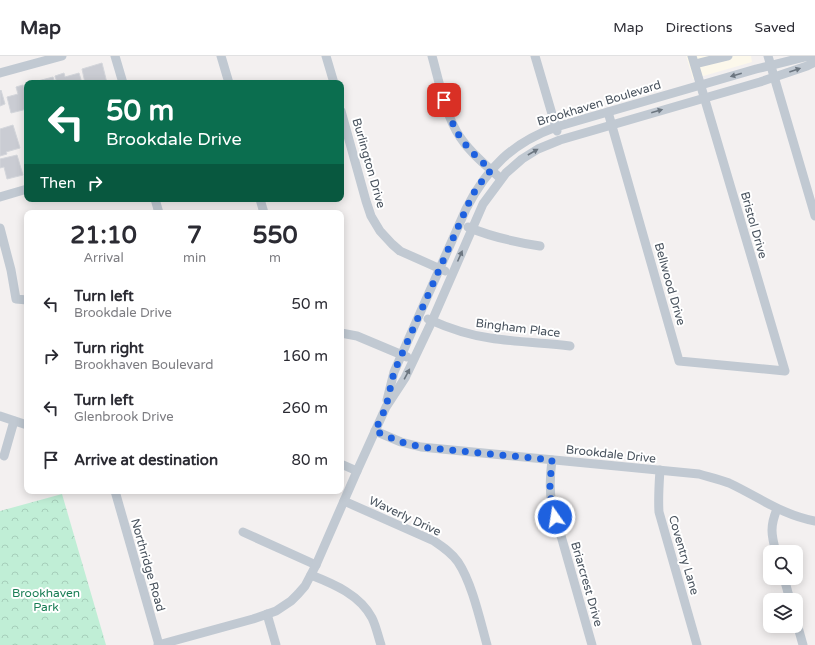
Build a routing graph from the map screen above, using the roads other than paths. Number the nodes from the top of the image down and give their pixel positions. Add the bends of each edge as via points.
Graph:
1 (62, 56) edge
2 (115, 56) edge
3 (221, 56) edge
4 (326, 56) edge
5 (432, 56) edge
6 (535, 56) edge
7 (728, 56) edge
8 (768, 56) edge
9 (814, 56) edge
10 (693, 60) edge
11 (815, 62) edge
12 (771, 65) junction
13 (0, 73) edge
14 (774, 77) junction
15 (122, 80) edge
16 (228, 80) edge
17 (333, 80) edge
18 (701, 84) junction
19 (672, 93) junction
20 (705, 98) junction
21 (676, 106) junction
22 (608, 112) junction
23 (344, 121) edge
24 (612, 124) junction
25 (556, 127) junction
26 (560, 140) junction
27 (491, 170) junction
28 (501, 179) junction
29 (24, 190) edge
30 (0, 197) edge
31 (815, 216) edge
32 (460, 223) junction
33 (0, 228) edge
34 (472, 228) junction
35 (540, 246) dead end
36 (439, 269) junction
37 (452, 274) junction
38 (24, 300) edge
39 (419, 315) junction
40 (432, 321) junction
41 (344, 334) edge
42 (570, 346) dead end
43 (402, 354) junction
44 (414, 359) junction
45 (784, 371) joint
46 (386, 407) junction
47 (0, 416) edge
48 (14, 421) junction
49 (24, 424) edge
50 (375, 431) junction
51 (4, 456) dead end
52 (552, 460) junction
53 (344, 465) edge
54 (660, 470) junction
55 (357, 471) junction
56 (116, 494) edge
57 (344, 501) junction
58 (777, 509) junction
59 (815, 521) edge
60 (243, 532) dead end
61 (774, 545) edge
62 (316, 565) junction
63 (311, 575) junction
64 (267, 614) junction
65 (800, 633) edge
66 (159, 645) edge
67 (276, 645) edge
68 (381, 645) edge
69 (487, 645) edge
70 (592, 645) edge
71 (697, 645) edge
72 (803, 645) edge

1 - 13 street
2 - 15 street
3 - 16 street
4 - 17 street
5 - 27 street via 455,129 472,152
6 - 25 street
7 - 10 street
8 - 12 street
9 - 12 street, Brookhaven Boulevard
10 - 18 street, Bristol Drive
14 -> 11 street, Brookhaven Boulevard
12 - 14 street
12 -> 18 street, Brookhaven Boulevard
14 - 20 street, Brookhaven Boulevard
14 - 31 street
18 - 19 street, Brookhaven Boulevard
18 - 20 street, Bristol Drive
19 - 21 street
19 - 22 street, Brookhaven Boulevard
20 - 21 street, Brookhaven Boulevard
20 - 45 street, Bristol Drive
24 -> 21 street, Brookhaven Boulevard
22 - 24 street, Bellwood Drive
22 - 25 street, Brookhaven Boulevard
23 - 36 street, Burlington Drive via 366,201 380,231 400,251
24 - 26 street, Brookhaven Boulevard
24 - 45 street, Bellwood Drive via 679,361
25 - 26 street
25 - 27 street, Brookhaven Boulevard via 518,145
28 -> 26 street, Brookhaven Boulevard via 522,159
27 - 28 street
27 - 32 street, Brookhaven Boulevard via 475,191
28 - 34 street, Brookhaven Boulevard via 483,204
29 - 30 street
32 - 34 street
32 - 36 street, Brookhaven Boulevard
33 - 38 street via 16,299
34 - 35 street via 499,238
37 -> 34 street, Brookhaven Boulevard
36 - 37 street, Burlington Drive
36 - 39 street, Brookhaven Boulevard
37 - 40 street, Brookhaven Boulevard
39 - 40 street, Bingham Place
39 - 43 street, Brookhaven Boulevard
40 - 42 street, Bingham Place via 489,338
40 - 44 street, Brookhaven Boulevard
41 - 43 street via 357,336
43 - 44 street
43 - 46 street, Brookhaven Boulevard via 394,372
46 -> 44 street, Brookhaven Boulevard
46 - 50 street, Brookhaven Boulevard
47 - 48 street
48 - 49 street
48 - 51 street
50 - 52 street, Brookdale Drive via 421,447
50 - 55 street, Brookhaven Boulevard
52 - 54 street, Brookdale Drive
52 - 70 street, Briarcrest Drive via 552,504
53 - 55 street
54 - 58 street, Brookdale Drive via 699,474 720,480
54 - 71 street, Coventry Lane via 659,512
55 - 57 street, Brookhaven Boulevard
56 - 66 street, Northridge Road
57 - 62 street, Brookhaven Boulevard
57 - 69 street, Waverly Drive via 434,542 457,561 468,583
58 - 59 street, Brookdale Drive
58 - 61 street via 772,525
60 - 62 street
62 - 63 street, Brookhaven Boulevard
63 - 64 street, Brookhaven Boulevard via 291,601
63 - 68 street via 346,591 361,603 372,618
64 - 66 street, Brookhaven Boulevard
64 - 67 street
65 - 72 street

